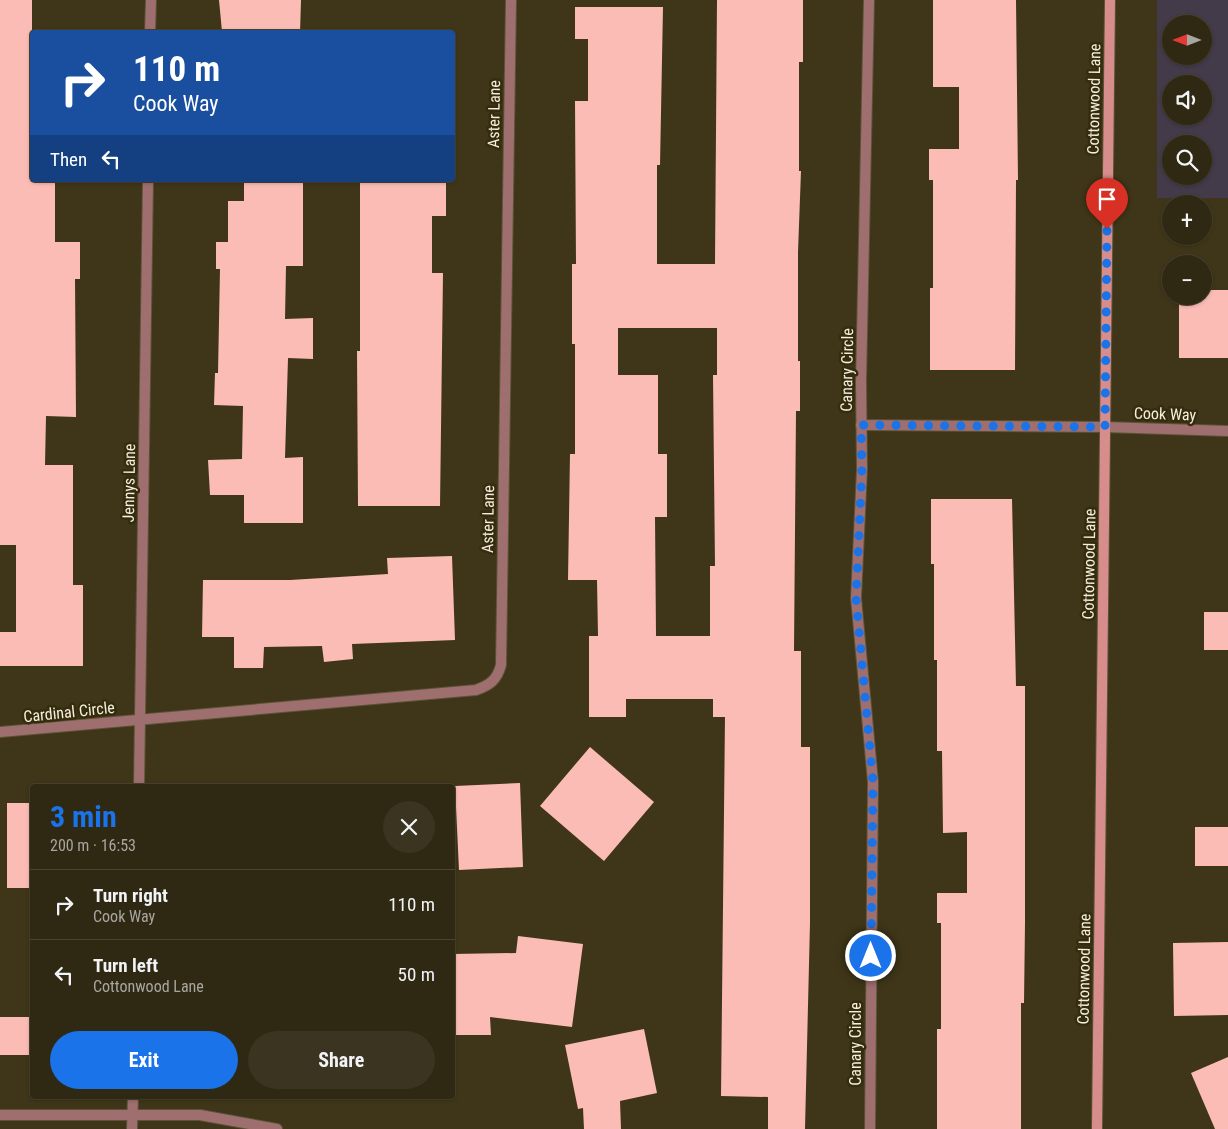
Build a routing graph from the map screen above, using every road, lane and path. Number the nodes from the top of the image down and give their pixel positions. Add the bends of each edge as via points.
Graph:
1 (151, 0) edge
2 (511, 0) edge
3 (869, 0) edge
4 (1110, 0) edge
5 (150, 30) edge
6 (148, 182) edge
7 (861, 425) junction
8 (1105, 427) junction
9 (1228, 431) edge
10 (141, 719) junction
11 (0, 732) edge
12 (139, 784) edge
13 (133, 1099) edge
14 (132, 1114) junction
15 (0, 1115) edge
16 (132, 1129) edge
17 (277, 1129) edge
18 (870, 1129) edge
19 (1098, 1129) edge

1 - 5 street
2 - 10 street, Aster Lane via 501,665 498,674 493,682 476,690
3 - 7 street, Canary Circle
4 - 8 main road, Cottonwood Lane
6 - 10 street, Jennys Lane
7 - 8 street, Cook Way
7 - 18 street, Canary Circle via 856,598 873,782
8 - 9 street, Cook Way
8 - 19 main road, Cottonwood Lane
10 - 11 street, Cardinal Circle
10 - 12 street, Jennys Lane
13 - 14 street
14 - 15 street
14 - 16 street
14 - 17 street via 200,1115

